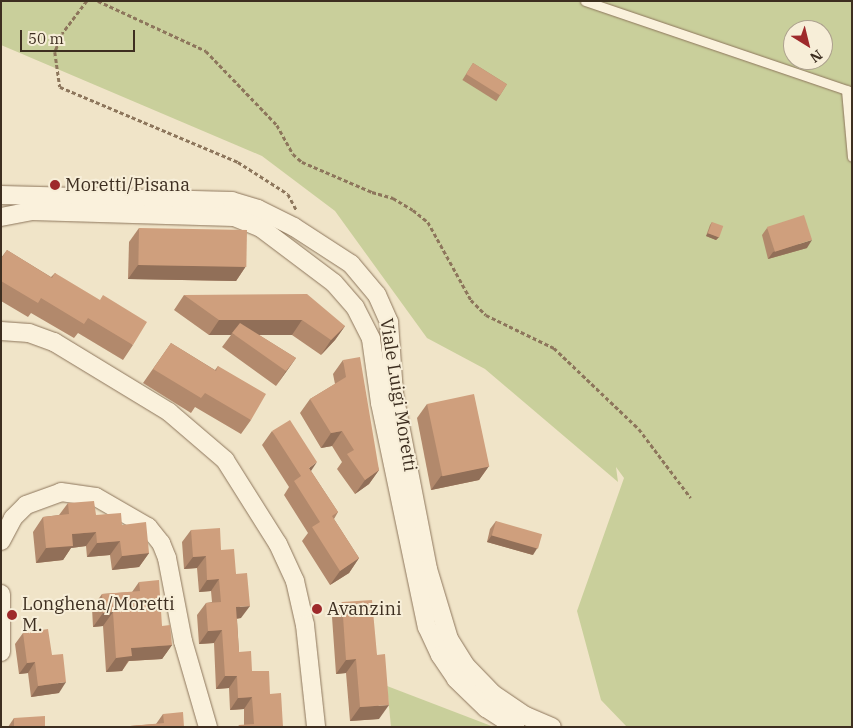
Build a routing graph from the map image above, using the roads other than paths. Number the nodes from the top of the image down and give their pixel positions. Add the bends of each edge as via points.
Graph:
1 (584, 1) edge
2 (849, 91) edge
3 (852, 158) edge
4 (1, 195) edge
5 (1, 217) edge
6 (297, 253) junction
7 (390, 327) junction
8 (1, 331) edge
9 (1, 541) edge
10 (1, 594) edge
11 (1, 652) edge
12 (208, 727) edge
13 (316, 727) edge
14 (515, 727) edge
15 (552, 727) edge

1 - 2 lane
2 - 3 lane
4 - 7 street, Viale Luigi Moretti via 215,199 251,206 329,247 356,269 377,295
5 - 6 street, Viale Luigi Moretti via 32,211 227,215 252,223
6 - 7 street via 315,249 332,259 357,282
6 - 14 street, Viale Luigi Moretti via 348,298 371,338 422,609 433,641 448,668 466,690
7 - 15 street, Viale Luigi Moretti via 394,394 428,569 445,632 459,657 485,688 518,712
8 - 13 street via 29,333 54,342 169,412 225,460 278,544 295,581 305,625
9 - 12 street via 13,518 26,505 61,492 96,497 148,527 161,543 167,558 185,650
10 - 11 street

